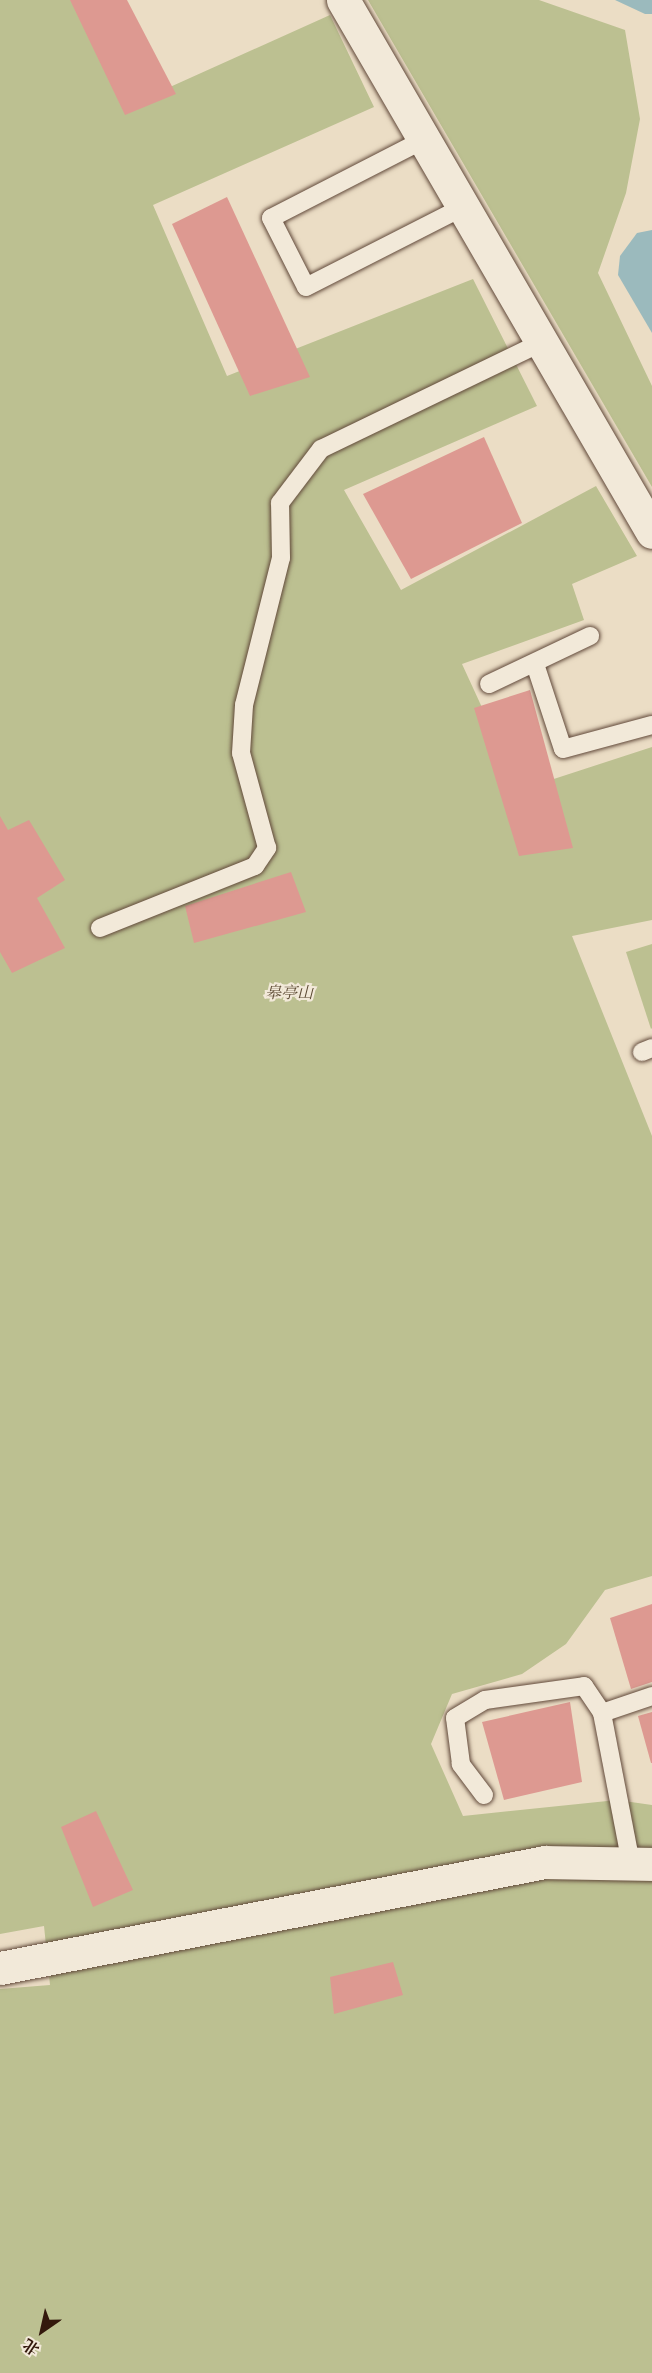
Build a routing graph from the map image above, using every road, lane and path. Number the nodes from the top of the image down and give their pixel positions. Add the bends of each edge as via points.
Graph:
1 (343, 0) edge
2 (425, 139) junction
3 (465, 206) junction
4 (544, 341) junction
5 (652, 532) edge
6 (590, 636) dead end
7 (535, 664) junction
8 (489, 684) dead end
9 (652, 725) edge
10 (100, 928) dead end
11 (652, 1696) edge
12 (602, 1713) junction
13 (484, 1795) dead end
14 (641, 1864) edge
15 (0, 1968) edge

1 - 2 street
2 - 3 street
2 - 3 lane via 271,218 306,287
3 - 4 street
4 - 5 street
4 - 10 lane via 321,449 280,503 281,558 244,705 241,753 267,848 255,866
6 - 7 lane
7 - 8 lane
7 - 9 lane via 563,749
11 - 12 lane
12 - 13 lane via 584,1686 485,1700 455,1718 461,1764
12 - 14 lane
14 - 15 street via 545,1862

